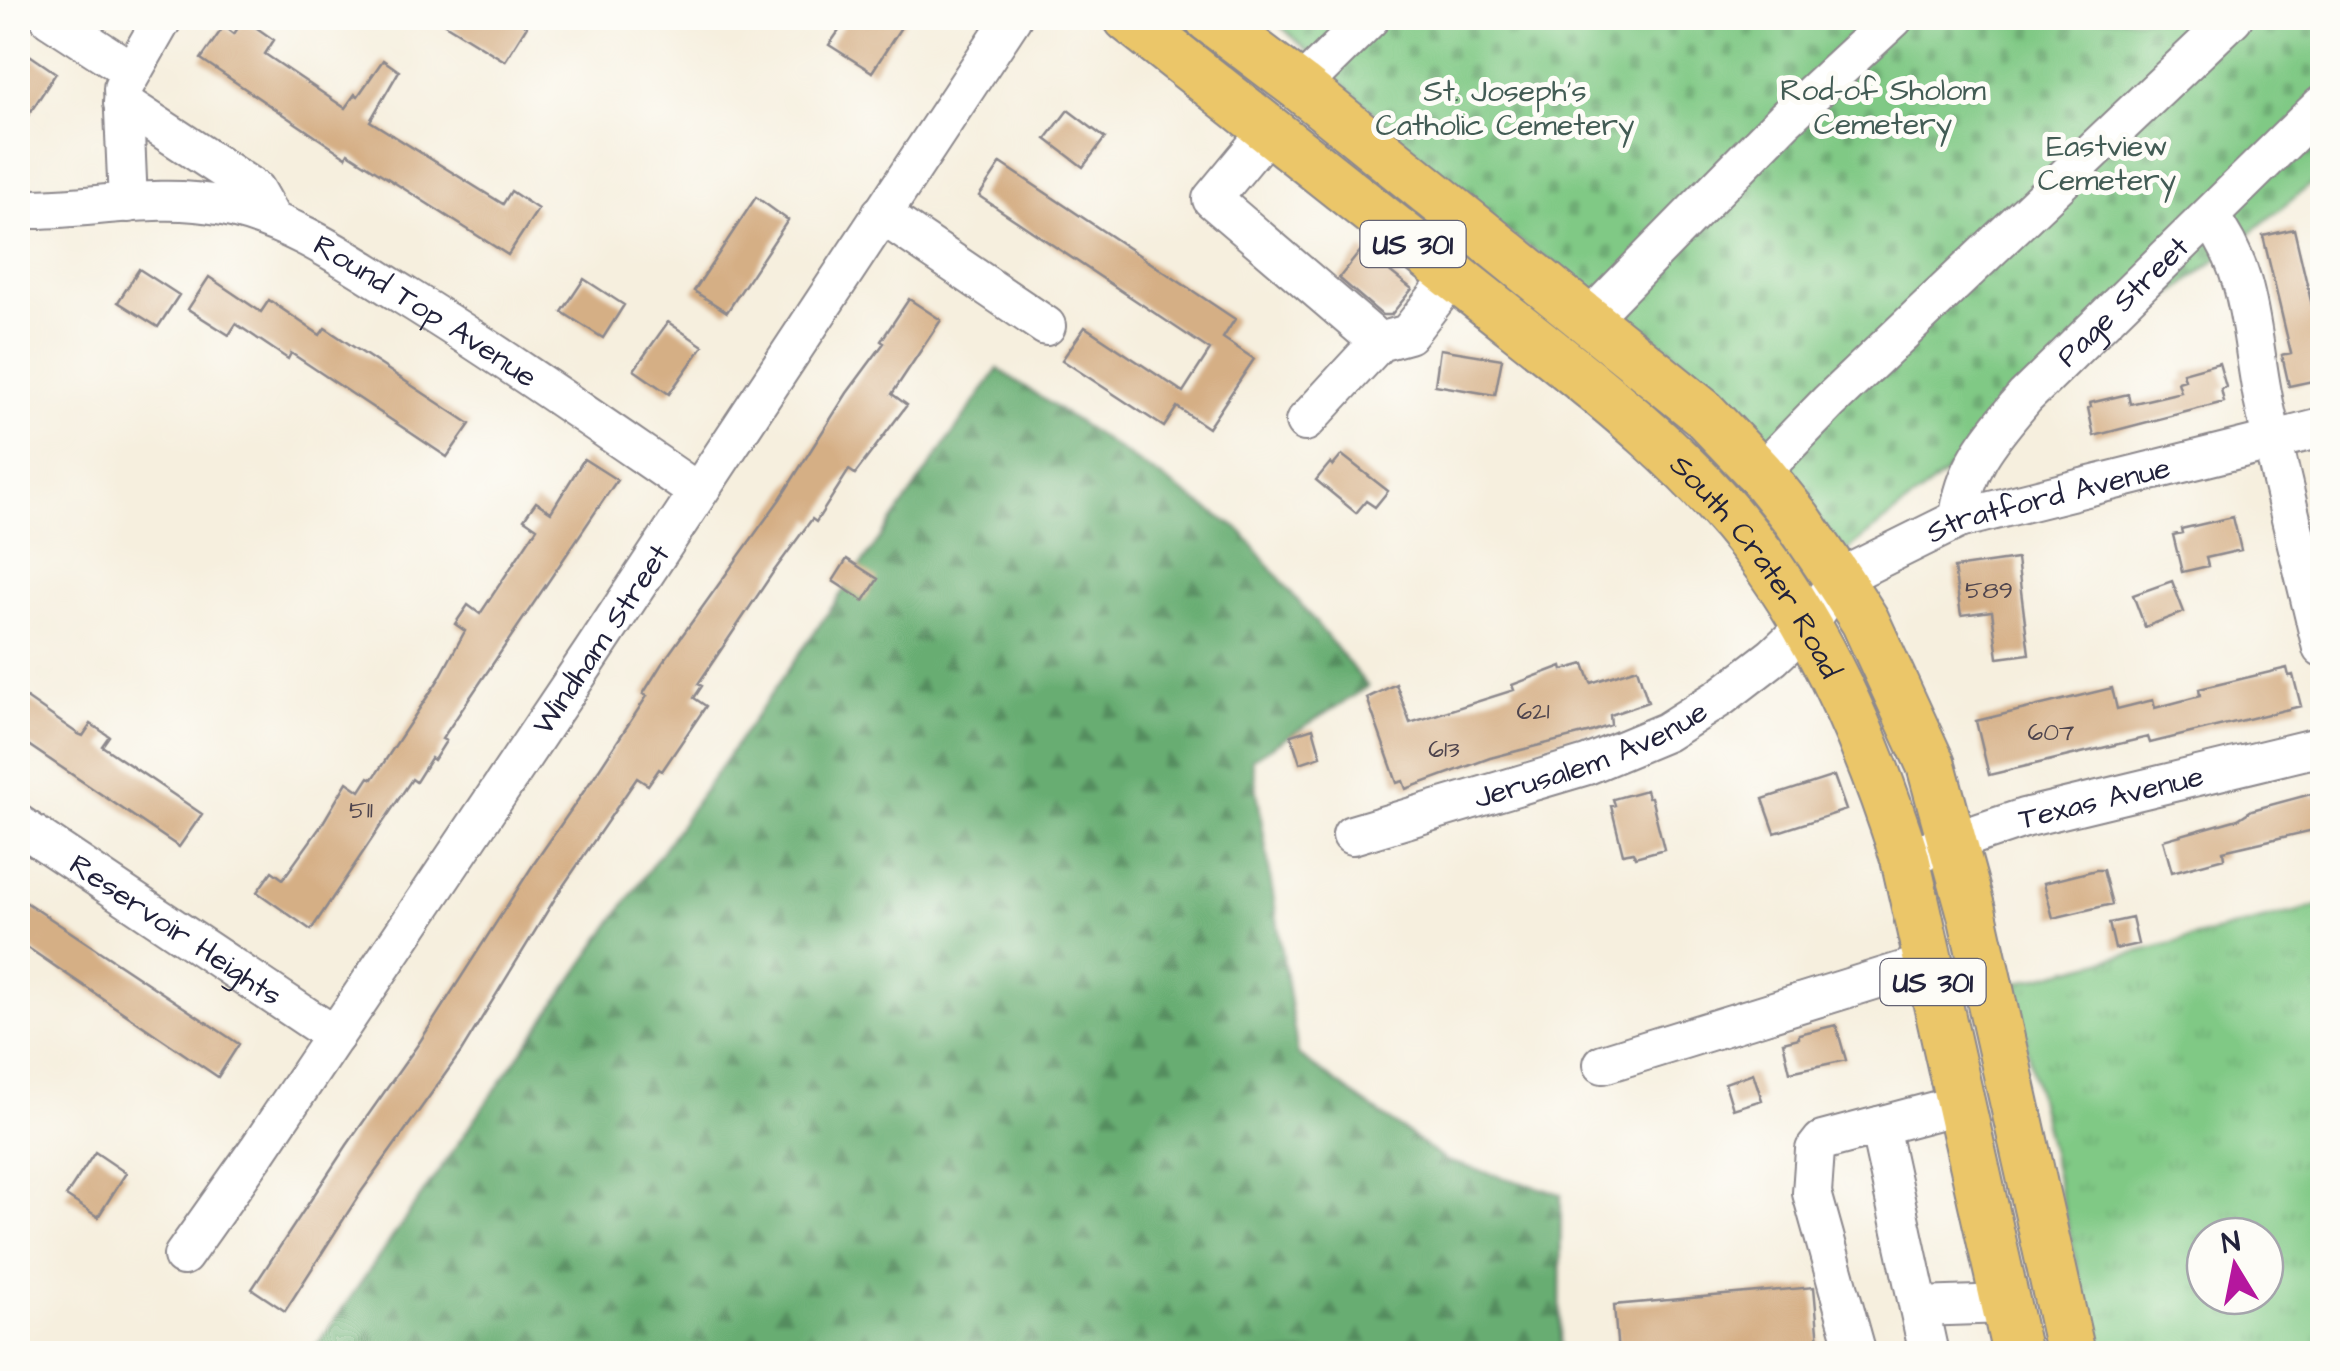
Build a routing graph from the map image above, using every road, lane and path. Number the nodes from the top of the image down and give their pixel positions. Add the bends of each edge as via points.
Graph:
1 (50, 18) edge
2 (163, 18) edge
3 (1012, 18) edge
4 (1128, 18) edge
5 (1209, 18) edge
6 (1370, 18) edge
7 (1894, 18) edge
8 (2233, 18) edge
9 (127, 87) junction
10 (1300, 87) junction
11 (2322, 105) edge
12 (1269, 130) junction
13 (128, 203) junction
14 (18, 210) edge
15 (881, 214) junction
16 (2210, 218) junction
17 (272, 220) junction
18 (1453, 276) junction
19 (1588, 319) junction
20 (1046, 326) dead end
21 (1379, 342) junction
22 (1304, 422) dead end
23 (2322, 428) edge
24 (2273, 440) junction
25 (1760, 473) junction
26 (696, 491) junction
27 (1959, 519) junction
28 (1838, 579) junction
29 (1806, 626) junction
30 (2322, 648) edge
31 (2322, 746) edge
32 (18, 824) edge
33 (1352, 835) dead end
34 (1953, 840) junction
35 (1905, 858) junction
36 (1929, 962) junction
37 (335, 1036) junction
38 (1603, 1064) dead end
39 (1961, 1104) junction
40 (1878, 1126) junction
41 (182, 1256) dead end
42 (2006, 1304) junction
43 (1919, 1307) junction
44 (1857, 1354) edge
45 (1929, 1354) edge
46 (2017, 1354) edge
47 (2071, 1354) edge

1 - 9 street
2 - 9 street
3 - 15 street, Windham Street
4 - 12 main road, South Crater Road / US 301
5 - 10 main road, South Crater Road / US 301
6 - 10 street
7 - 19 street
8 - 25 street
9 - 13 street
9 - 17 street via 255,190
10 - 19 main road, South Crater Road / US 301
11 - 16 street, Page Street
12 - 18 main road, South Crater Road / US 301
12 - 21 street via 1212,199
13 - 14 street, Round Top Avenue
13 - 17 street, Round Top Avenue via 217,205
15 - 20 street
15 - 26 street, Windham Street
16 - 24 street via 2240,269
16 - 27 street, Page Street via 1983,446 1969,470
17 - 26 street, Round Top Avenue via 455,327
18 - 21 street via 1408,334
18 - 29 main road, South Crater Road / US 301 via 1674,458 1742,533
19 - 25 main road, South Crater Road / US 301 via 1702,413
21 - 22 street
23 - 24 street, Stratford Avenue
24 - 27 street, Stratford Avenue
24 - 30 street
25 - 28 main road, South Crater Road / US 301
26 - 37 street, Windham Street
27 - 28 street, Stratford Avenue
28 - 29 street, Stratford Avenue
28 - 34 main road, South Crater Road / US 301 via 1931,765
29 - 33 street, Jerusalem Avenue via 1721,697 1666,732 1587,765
29 - 35 main road, South Crater Road / US 301 via 1856,722
31 - 34 street, Texas Avenue
32 - 37 street, Reservoir Heights
34 - 35 street, Texas Avenue
34 - 47 main road, South Crater Road / US 301
35 - 36 main road, South Crater Road / US 301
36 - 38 street
36 - 39 main road, South Crater Road / US 301
37 - 41 street, Windham Street
39 - 40 street
39 - 42 main road, South Crater Road / US 301
40 - 43 street
40 - 44 street via 1822,1141 1815,1150 1812,1193
42 - 43 street
42 - 46 main road, South Crater Road / US 301
43 - 45 street

